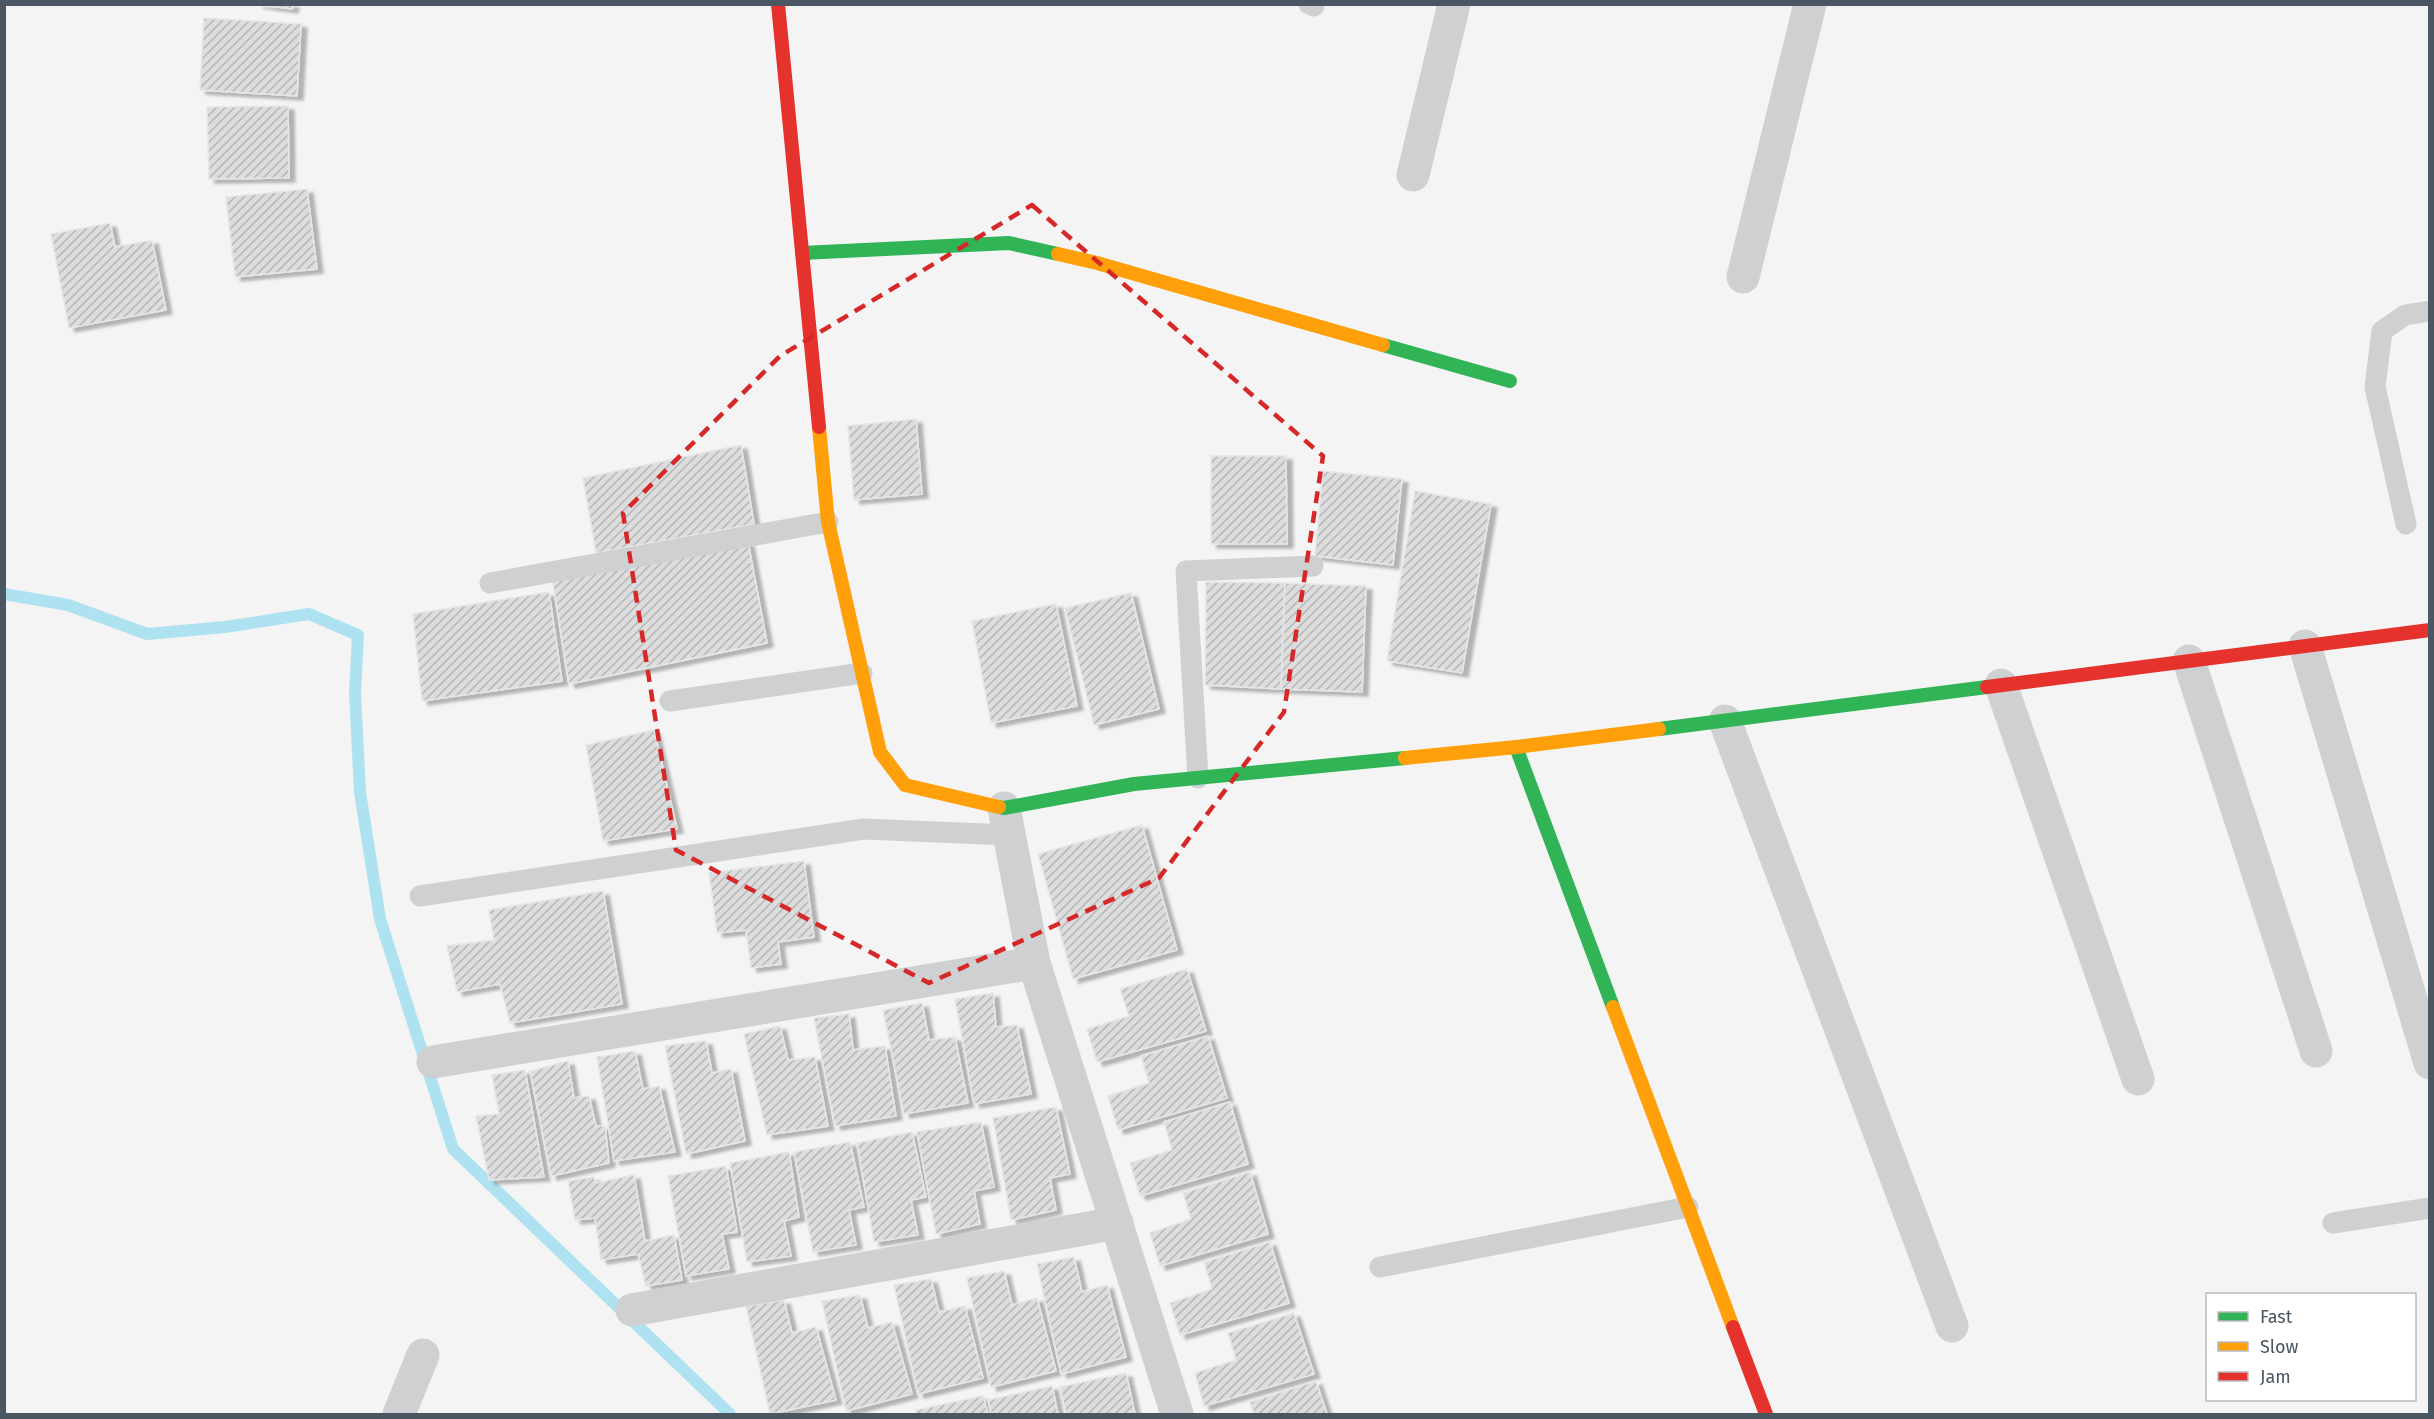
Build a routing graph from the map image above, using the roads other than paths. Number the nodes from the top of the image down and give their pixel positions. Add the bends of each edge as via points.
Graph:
1 (778, 4) edge
2 (1454, 4) edge
3 (1810, 4) edge
4 (1413, 175) dead end
5 (802, 253) junction
6 (1743, 278) dead end
7 (2430, 311) edge
8 (1510, 381) dead end
9 (828, 522) junction
10 (2406, 524) dead end
11 (1313, 566) dead end
12 (490, 583) dead end
13 (2430, 630) edge
14 (2305, 646) junction
15 (2189, 661) junction
16 (862, 673) junction
17 (2001, 685) junction
18 (670, 702) dead end
19 (1725, 721) junction
20 (1516, 747) junction
21 (1198, 778) junction
22 (1007, 821) junction
23 (420, 896) dead end
24 (1034, 963) junction
25 (2316, 1051) dead end
26 (433, 1062) dead end
27 (2430, 1063) edge
28 (2138, 1079) dead end
29 (1688, 1207) junction
30 (2430, 1208) edge
31 (1117, 1222) junction
32 (2333, 1223) dead end
33 (1380, 1267) dead end
34 (632, 1310) dead end
35 (1952, 1326) dead end
36 (423, 1355) dead end
37 (399, 1414) edge
38 (1177, 1414) edge
39 (1766, 1414) edge

1 - 5 street
2 - 4 street
3 - 6 street
5 - 8 street via 1009,243 1097,263
5 - 9 street
7 - 10 lane via 2404,315 2382,331 2375,387
9 - 12 lane
9 - 16 street
11 - 21 lane via 1186,571
13 - 14 street
14 - 15 street
14 - 27 street
15 - 17 street
15 - 25 street
16 - 18 lane
16 - 22 street via 880,752 905,785
17 - 19 street
17 - 28 street
19 - 20 street
19 - 35 street
20 - 21 street
20 - 29 street
21 - 22 street via 1134,784
22 - 23 lane via 864,829
22 - 24 street
24 - 26 street
24 - 31 street
29 - 33 lane
29 - 39 street
30 - 32 lane
31 - 34 street
31 - 38 street
36 - 37 street

